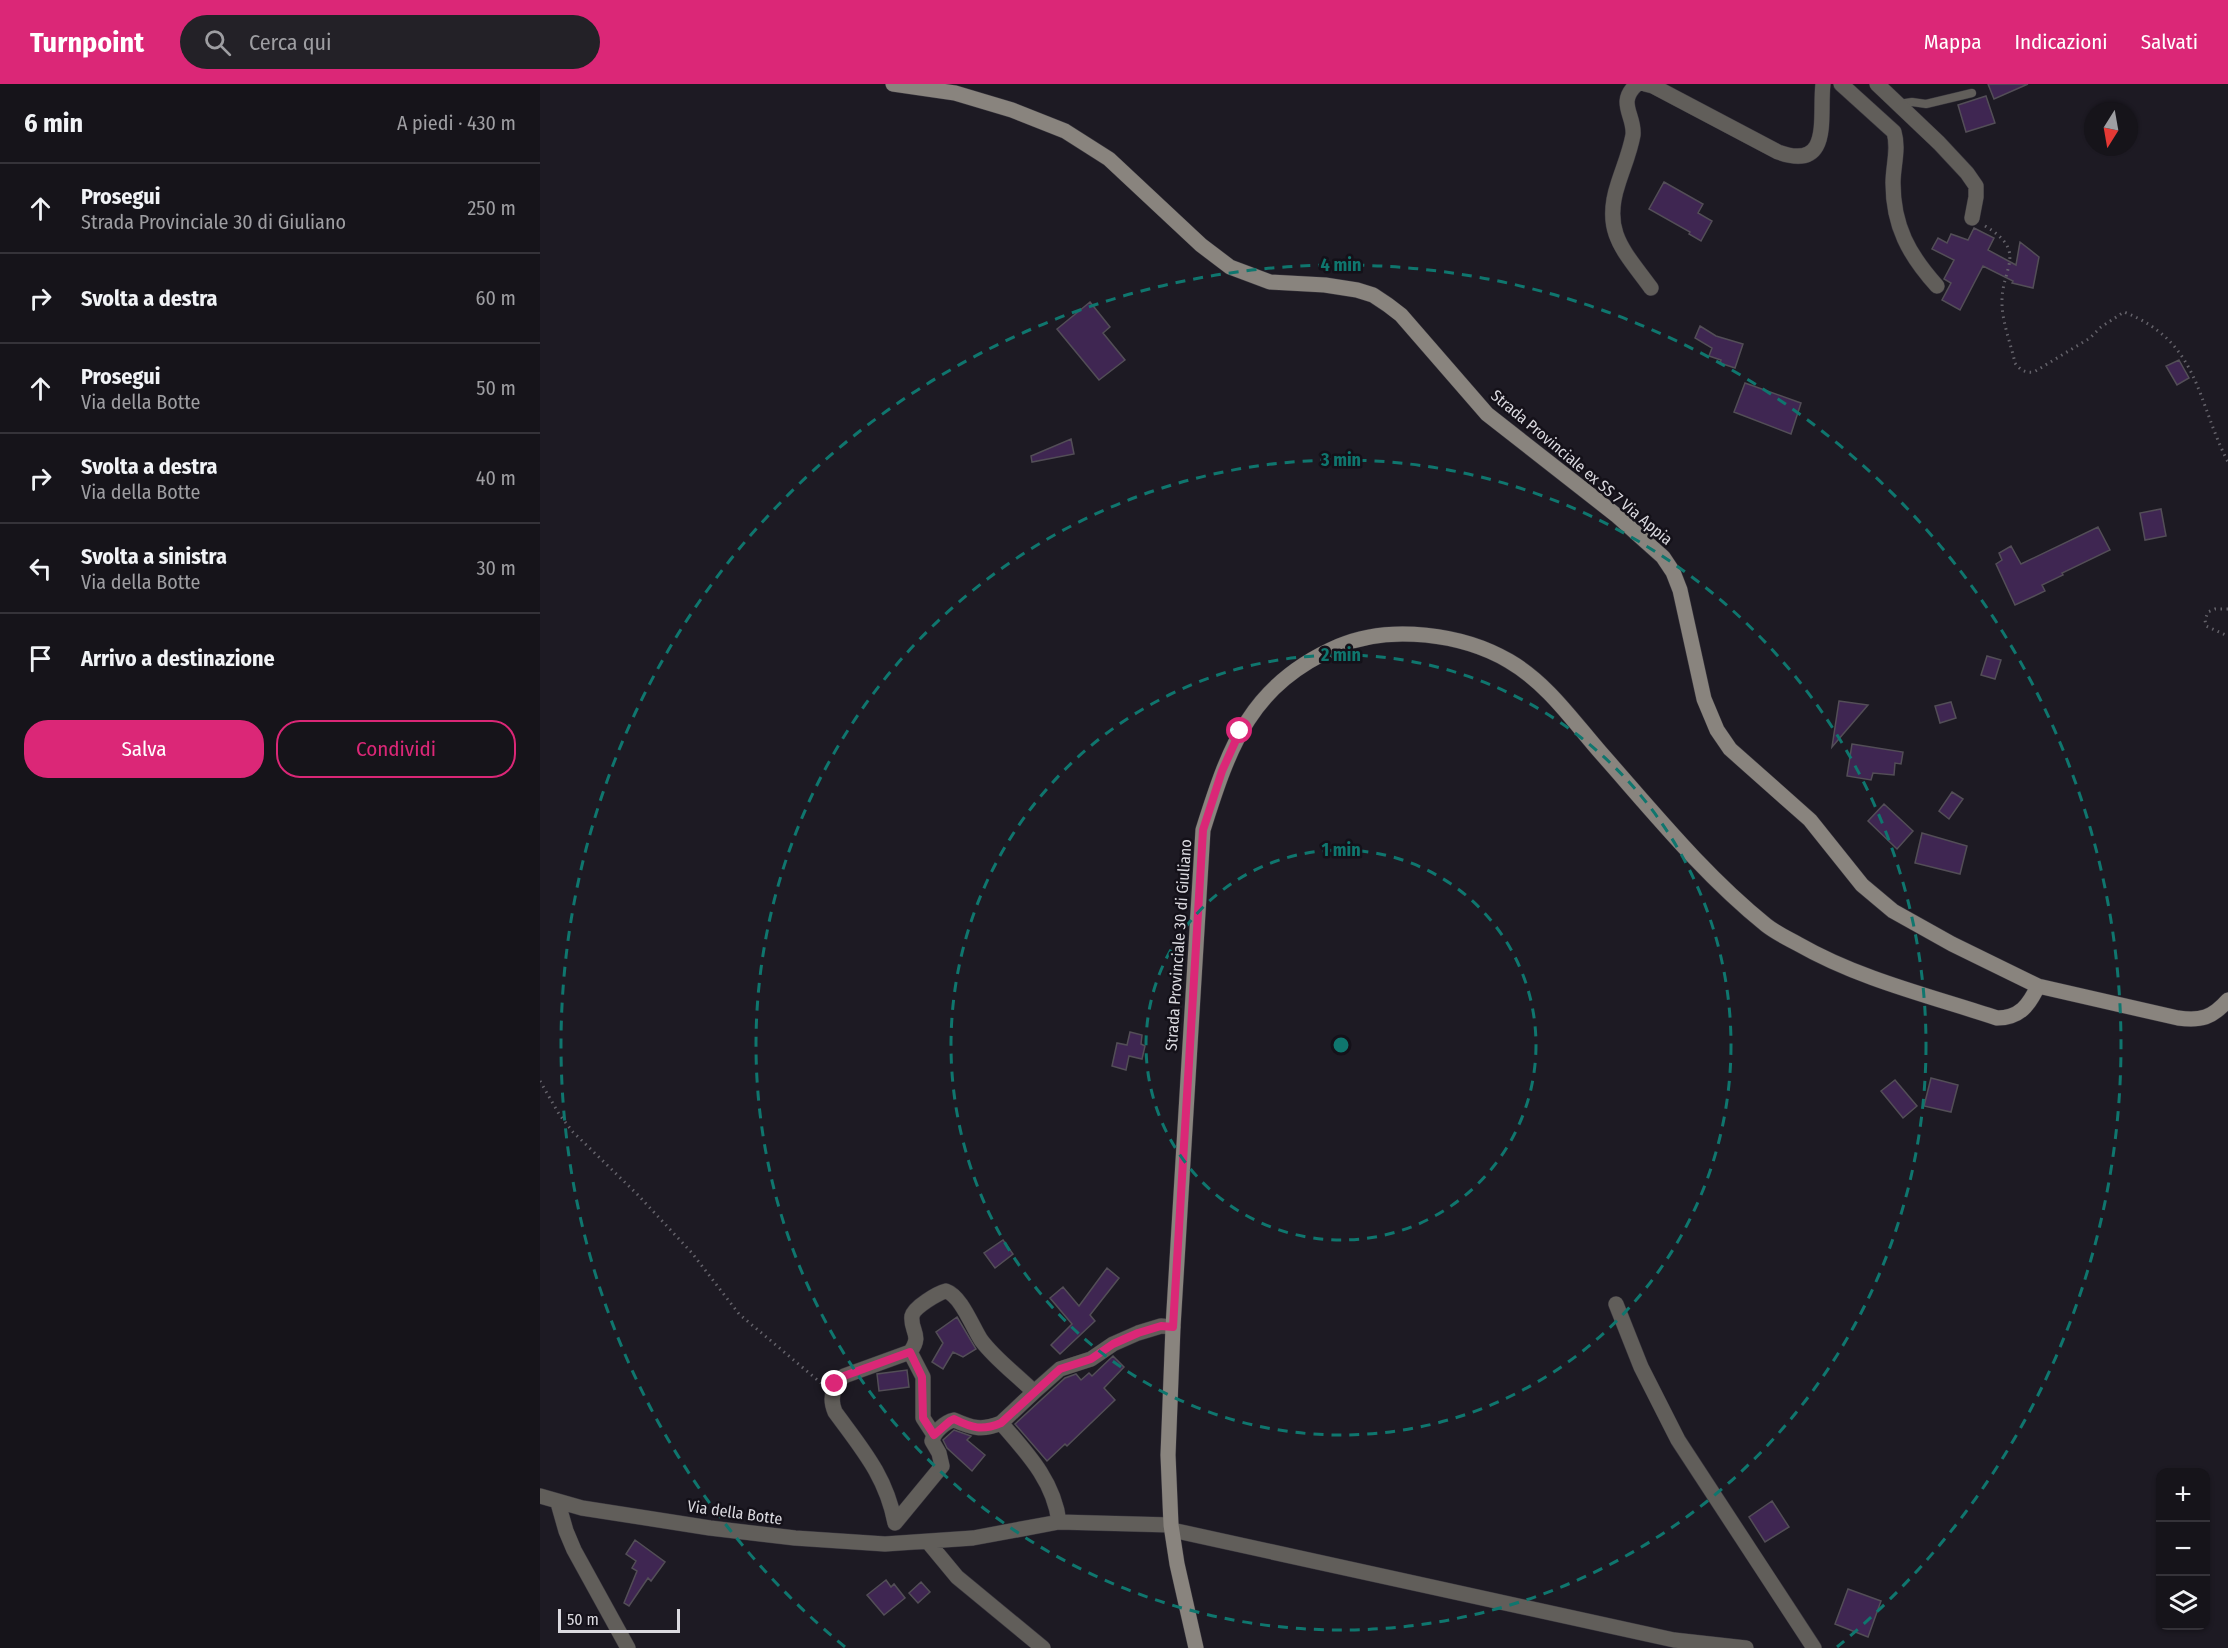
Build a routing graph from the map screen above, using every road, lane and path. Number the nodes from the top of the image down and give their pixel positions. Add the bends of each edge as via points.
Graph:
1 (893, 84) edge
2 (1637, 84) edge
3 (1645, 84) edge
4 (1823, 84) edge
5 (1841, 84) edge
6 (1877, 84) edge
7 (1972, 93) dead end
8 (1899, 104) junction
9 (1972, 218) joint
10 (1937, 286) dead end
11 (1651, 288) dead end
12 (2228, 462) edge
13 (2228, 609) edge
14 (2228, 636) edge
15 (2038, 986) junction
16 (2228, 1000) edge
17 (540, 1081) edge
18 (1616, 1304) dead end
19 (1173, 1327) junction
20 (910, 1352) junction
21 (1035, 1392) junction
22 (833, 1393) junction
23 (1001, 1423) junction
24 (934, 1435) junction
25 (540, 1496) edge
26 (558, 1503) junction
27 (1059, 1522) junction
28 (1172, 1527) junction
29 (928, 1542) junction
30 (628, 1648) edge
31 (1043, 1648) edge
32 (1196, 1648) edge
33 (1746, 1648) edge
34 (1814, 1648) edge

1 - 15 street, Strada Provinciale ex SS 7 Via Appia via 955,93 1012,110 1065,132 1109,159 1230,267 1270,282 1357,290 1373,295 1401,315 1487,414 1616,514 1663,557 1680,590 1709,715 1730,749 1810,820 1862,885 1893,911
2 - 11 street via 1627,98 1633,131 1612,201 1612,223 1616,238
3 - 4 street via 1778,152 1800,157 1816,149 1820,140
5 - 10 street via 1894,132 1896,217 1918,265
6 - 8 street
7 - 8 lane via 1926,104
8 - 9 street via 1939,142 1976,186
9 - 12 path via 1998,233 2009,250 2002,303 2014,363 2019,369 2034,372 2124,312 2145,320 2171,342 2192,370
13 - 14 path via 2208,612 2205,620 2206,626
15 - 16 street, Strada Provinciale ex SS 7 Via Appia via 2197,1020 2218,1012
15 - 19 street, Strada Provinciale 30 di Giuliano via 2028,1007 2015,1016 1997,1018 1860,974 1816,955 1769,927 1720,885 1547,690 1510,662 1466,641 1387,634 1354,639 1315,656 1283,678 1258,704 1240,731 1222,771 1203,830
17 - 22 path via 573,1132 692,1253 739,1314
18 - 34 street via 1641,1367 1678,1440
19 - 21 street via 1161,1326 1113,1344 1091,1359 1060,1369
19 - 28 street, Strada Provinciale 30 di Giuliano via 1168,1455
20 - 21 street via 917,1337 912,1316 915,1310 946,1291 956,1298 981,1340
20 - 22 street via 844,1376 835,1384
20 - 24 street via 922,1377 923,1418
21 - 23 street
22 - 24 street via 835,1412 879,1472 895,1523 942,1466 932,1442
23 - 24 street via 972,1428 954,1419
23 - 27 street via 1035,1462 1052,1491
25 - 26 street, Via della Botte
26 - 29 street, Via della Botte via 795,1538 892,1544
26 - 30 street via 574,1550
27 - 28 street, Via della Botte
27 - 29 street, Via della Botte
28 - 32 street, Strada Provinciale 30 di Giuliano
28 - 33 street, Via della Botte via 1674,1640
29 - 31 street via 957,1577

